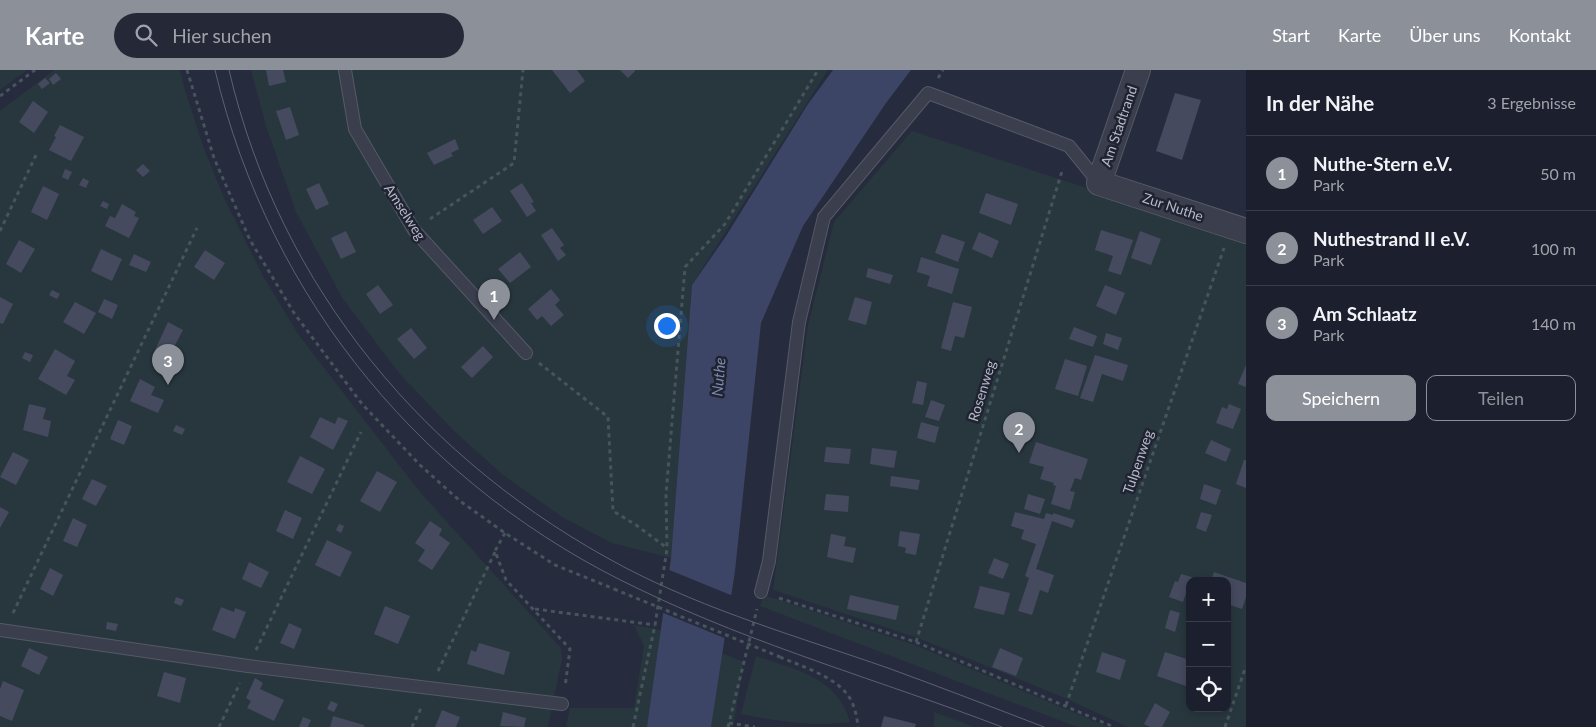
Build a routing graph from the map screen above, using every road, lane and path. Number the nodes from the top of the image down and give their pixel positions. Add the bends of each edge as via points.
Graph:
1 (35, 70) edge
2 (188, 70) edge
3 (345, 70) edge
4 (523, 70) edge
5 (818, 70) edge
6 (1138, 70) edge
7 (0, 96) edge
8 (1069, 146) junction
9 (37, 153) dead end
10 (1099, 183) junction
11 (197, 228) dead end
12 (1239, 229) edge
13 (414, 230) junction
14 (0, 232) edge
15 (526, 353) joint
16 (362, 432) dead end
17 (505, 533) junction
18 (667, 549) junction
19 (495, 551) junction
20 (761, 592) junction
21 (534, 609) junction
22 (655, 625) junction
23 (2, 630) edge
24 (916, 642) junction
25 (248, 666) junction
26 (1246, 666) edge
27 (430, 688) junction
28 (562, 704) joint
29 (1066, 706) junction
30 (728, 725) edge
31 (219, 727) edge
32 (412, 727) edge
33 (633, 727) edge
34 (755, 727) edge
35 (858, 727) edge
36 (1114, 727) edge
37 (1225, 727) edge

1 - 7 path
2 - 17 path via 214,158 250,240 294,313 362,404 420,465 460,501
3 - 13 lane, Amselweg via 355,129
4 - 13 path via 514,163
5 - 18 path via 725,224 685,267 666,494
6 - 10 street, Am Stadtrand
8 - 10 lane
8 - 20 lane via 928,93 824,217 799,322 769,561
8 - 24 path, Rosenweg
9 - 14 path
10 - 12 street, Zur Nuthe
11 - 23 path
12 - 29 path, Tulpenweg
13 - 15 lane, Amselweg
15 - 18 path via 608,417 613,511
16 - 25 path
17 - 19 path
17 - 35 path, bridge via 555,565 817,673 847,694
18 - 22 path
19 - 21 path via 506,580
19 - 27 path
20 - 24 path
20 - 30 path
21 - 22 path
21 - 28 path via 570,649
22 - 33 path
23 - 25 lane
24 - 29 path
25 - 27 lane
25 - 31 path
26 - 37 path
27 - 28 lane
27 - 32 path
29 - 36 path
30 - 34 path

